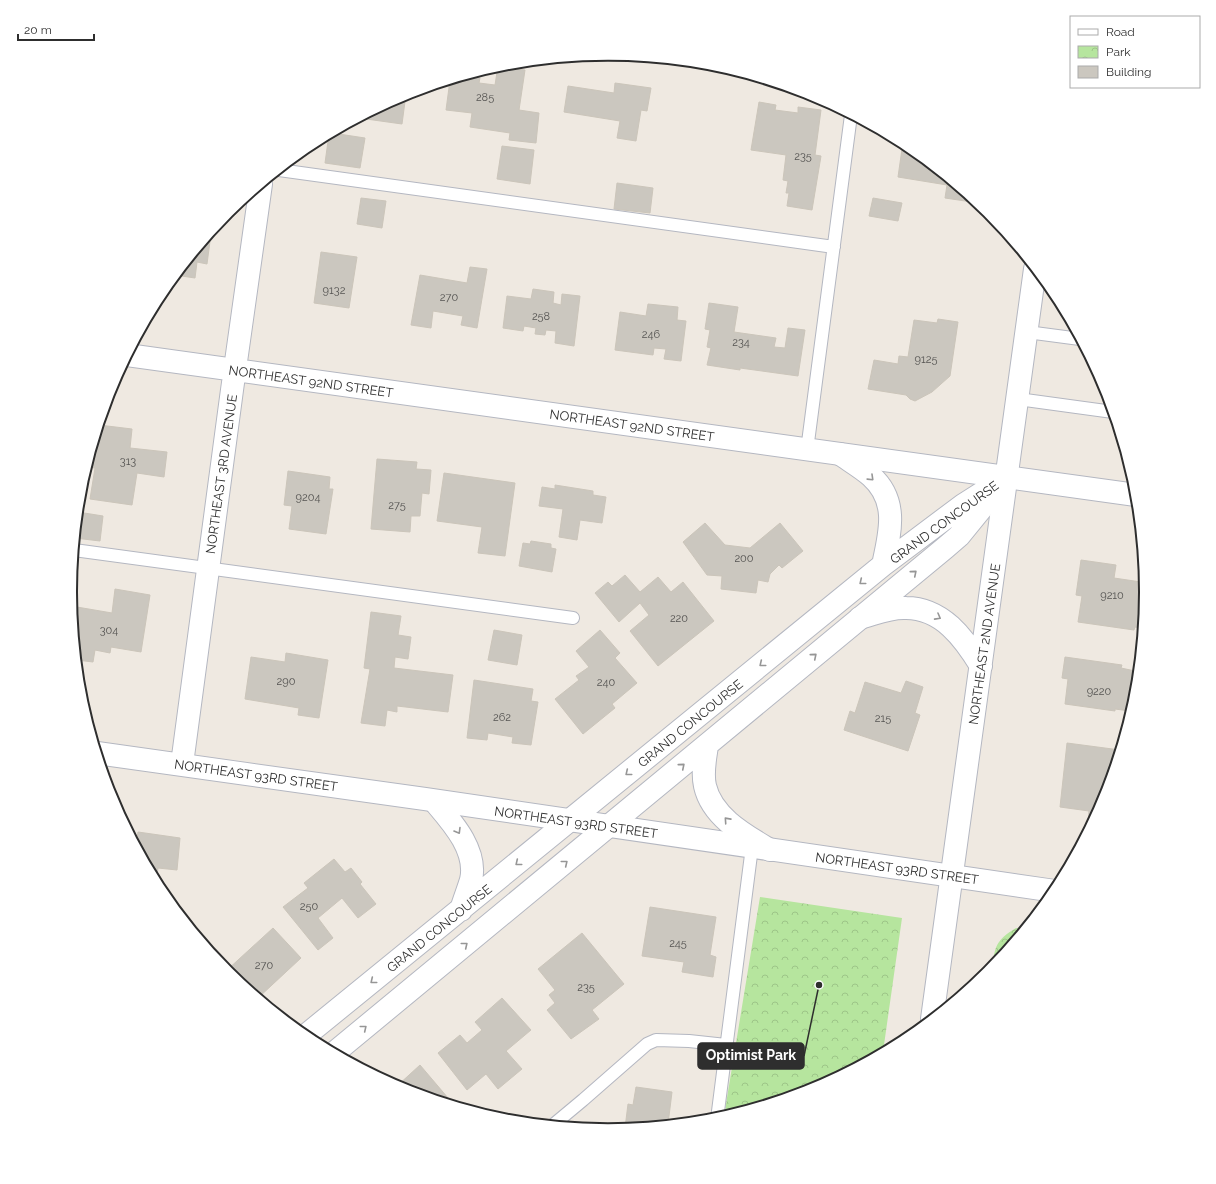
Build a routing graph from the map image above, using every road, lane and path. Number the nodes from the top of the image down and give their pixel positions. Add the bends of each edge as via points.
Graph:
1 (850, 120) edge
2 (285, 171) edge
3 (260, 191) edge
4 (834, 247) junction
5 (1034, 276) edge
6 (1027, 332) junction
7 (1074, 338) edge
8 (133, 356) edge
9 (235, 370) junction
10 (1018, 398) junction
11 (1107, 411) edge
12 (807, 450) junction
13 (840, 454) junction
14 (1007, 477) junction
15 (1130, 494) edge
16 (79, 551) edge
17 (883, 565) junction
18 (208, 568) junction
19 (573, 618) dead end
20 (860, 618) junction
21 (981, 666) junction
22 (707, 746) junction
23 (102, 754) edge
24 (182, 764) junction
25 (434, 801) junction
26 (570, 821) junction
27 (609, 827) junction
28 (761, 849) junction
29 (952, 876) junction
30 (1048, 890) edge
31 (461, 910) junction
32 (933, 1011) edge
33 (311, 1032) edge
34 (726, 1045) junction
35 (338, 1050) edge
36 (718, 1112) edge
37 (559, 1120) edge

1 - 4 lane
2 - 4 lane
3 - 9 street, NORTHEAST 3RD AVENUE
4 - 12 lane
5 - 6 street, NORTHEAST 2ND AVENUE
6 - 7 lane
6 - 10 street, NORTHEAST 2ND AVENUE
8 - 9 street, NORTHEAST 92ND STREET
9 - 12 street, NORTHEAST 92ND STREET
9 - 18 street, NORTHEAST 3RD AVENUE
10 - 11 lane
10 - 14 street, NORTHEAST 2ND AVENUE
12 - 13 street, NORTHEAST 92ND STREET
13 - 14 street, NORTHEAST 92ND STREET
13 -> 17 street via 871,476 883,490 890,509 890,530
14 - 15 street, NORTHEAST 92ND STREET
14 - 17 street, GRAND CONCOURSE via 963,505
20 -> 14 street, GRAND CONCOURSE via 959,536
14 - 21 street, NORTHEAST 2ND AVENUE
16 - 18 lane
17 -> 26 street, GRAND CONCOURSE
18 - 19 lane
18 - 24 street, NORTHEAST 3RD AVENUE
20 -> 21 street via 890,609 906,608 936,615 947,622 970,648
22 -> 20 street, GRAND CONCOURSE
21 - 29 street, NORTHEAST 2ND AVENUE
27 -> 22 street, GRAND CONCOURSE
28 -> 22 street via 733,827 712,804 705,786 704,765
23 - 24 street, NORTHEAST 93RD STREET
24 - 25 street, NORTHEAST 93RD STREET
25 - 26 street, NORTHEAST 93RD STREET
25 -> 31 street via 453,823 471,857 471,878
26 - 27 street, NORTHEAST 93RD STREET
26 -> 31 street, GRAND CONCOURSE
27 - 28 street, NORTHEAST 93RD STREET
35 -> 27 street, GRAND CONCOURSE
28 - 29 street, NORTHEAST 93RD STREET
28 - 34 lane
29 - 30 street, NORTHEAST 93RD STREET
29 - 32 street, NORTHEAST 2ND AVENUE
31 -> 33 street, GRAND CONCOURSE
34 - 36 lane
34 - 37 lane via 656,1040 647,1044

